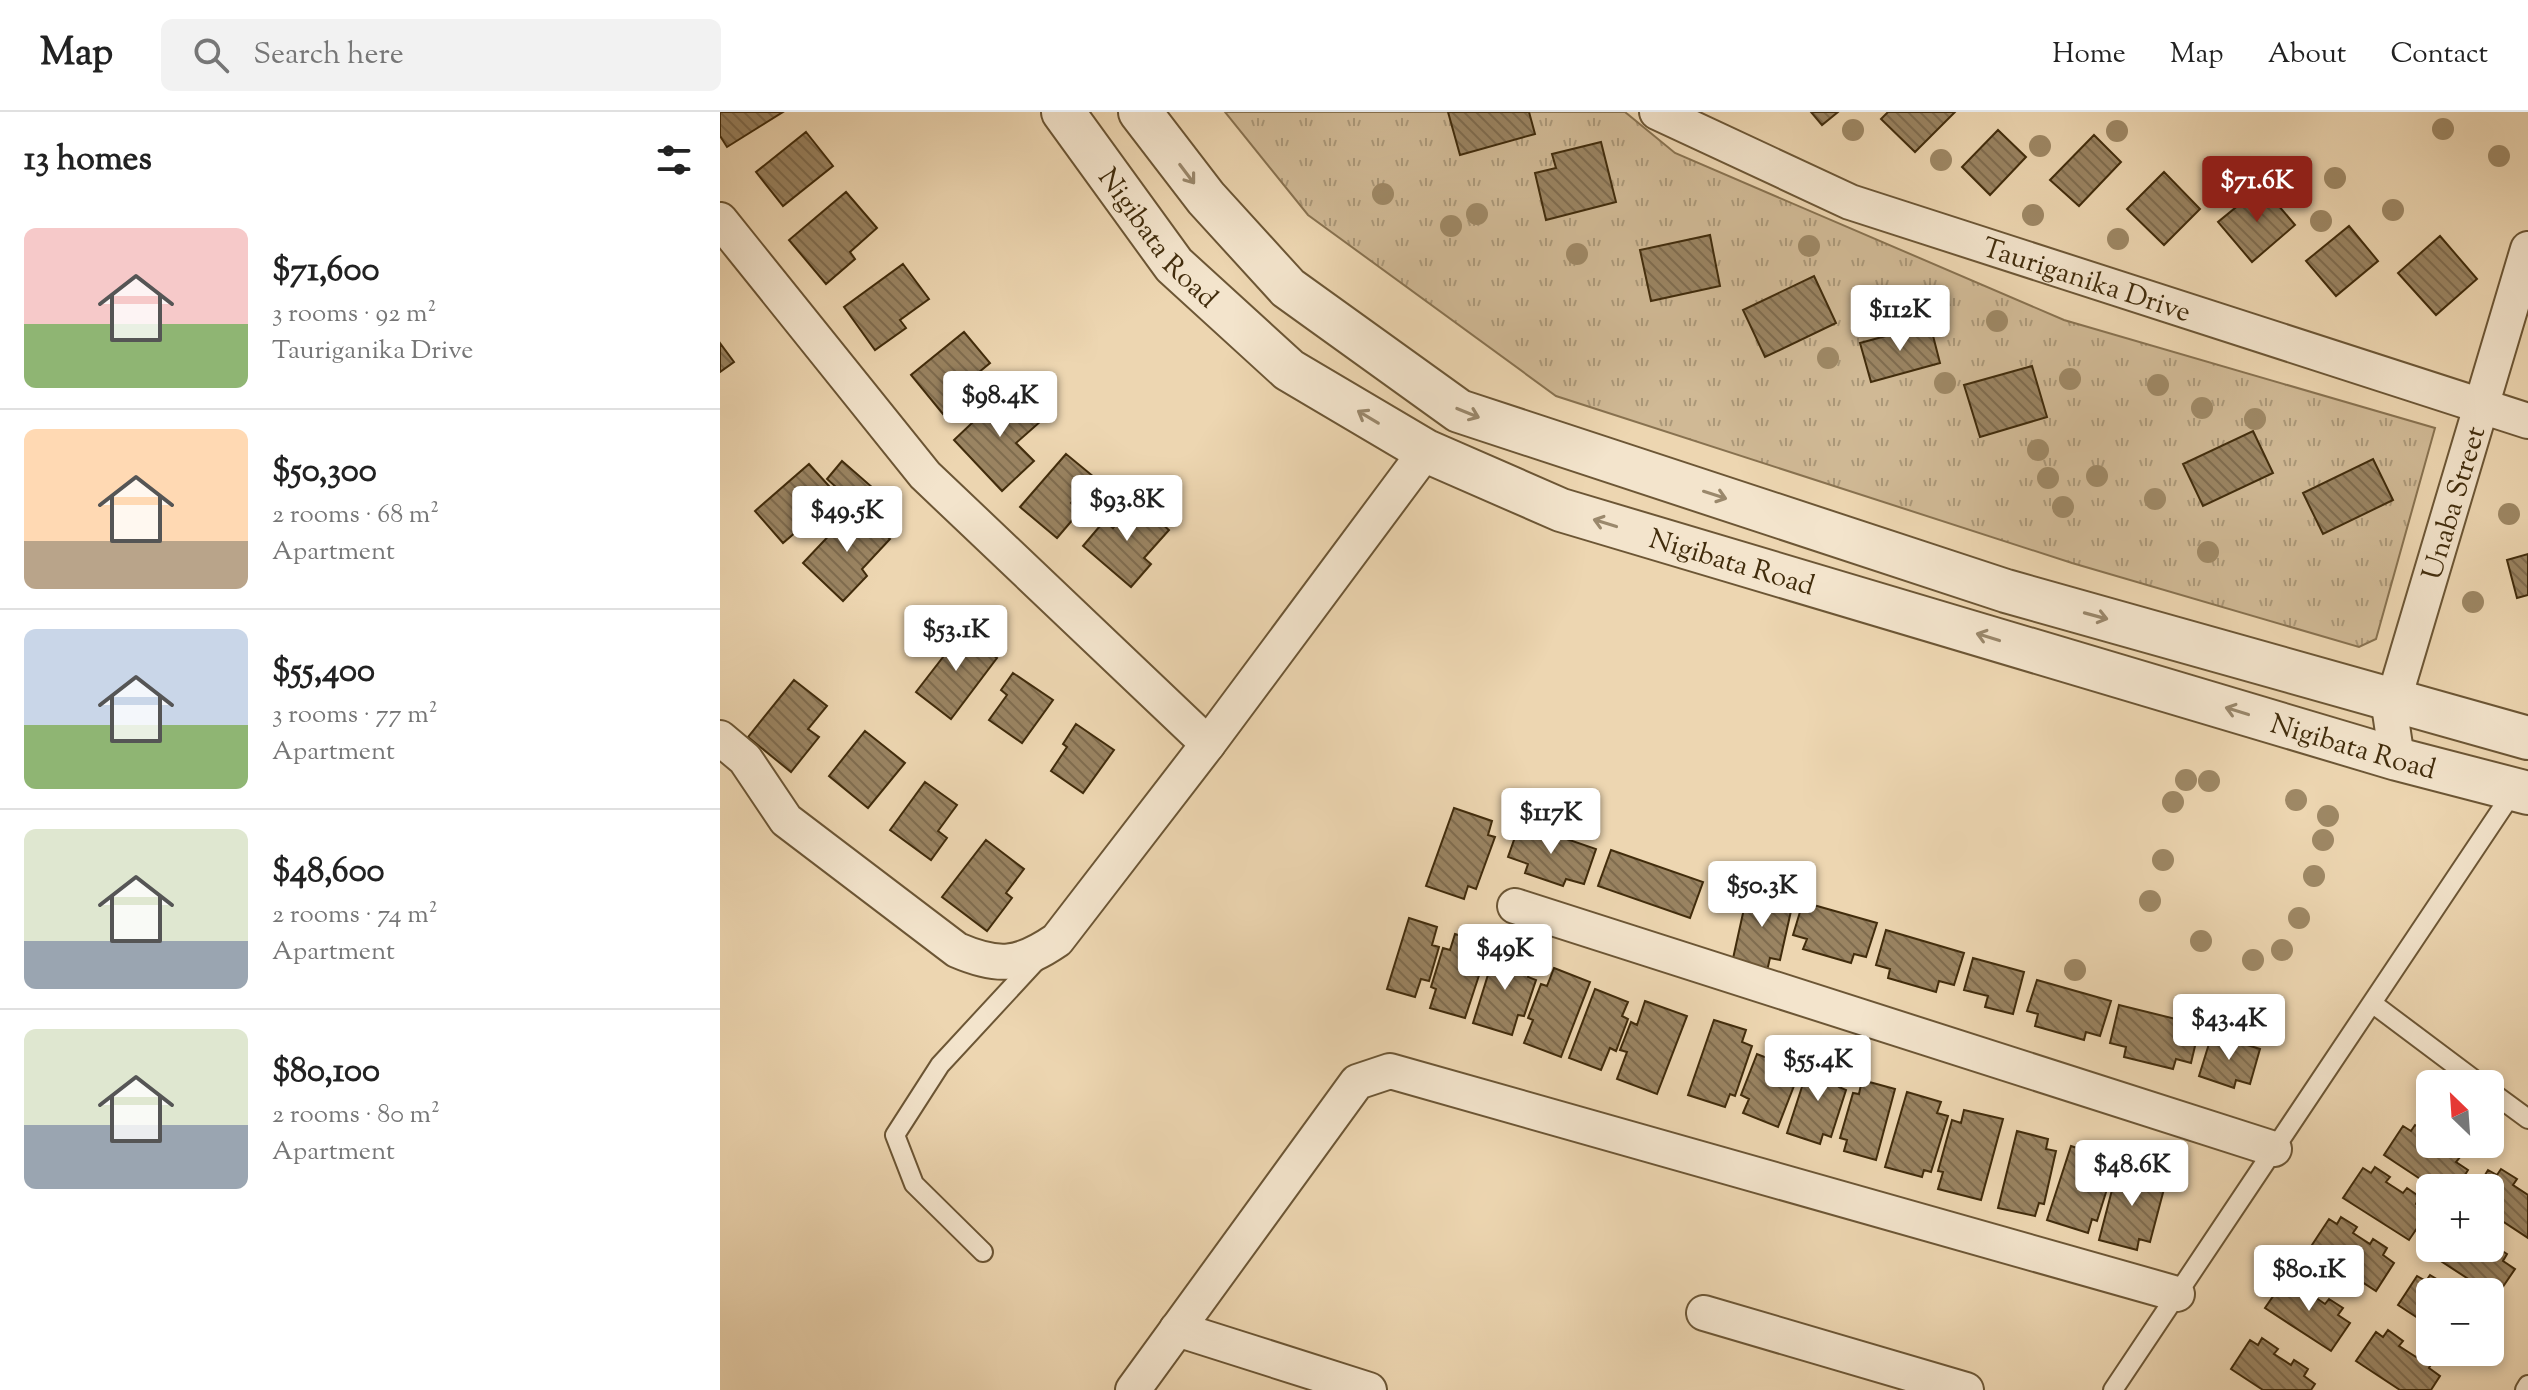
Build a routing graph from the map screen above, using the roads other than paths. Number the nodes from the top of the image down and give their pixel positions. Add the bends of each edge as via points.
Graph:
1 (1063, 112) edge
2 (1140, 112) edge
3 (1657, 112) edge
4 (720, 220) edge
5 (2528, 249) edge
6 (2482, 407) junction
7 (2528, 421) edge
8 (1426, 451) junction
9 (2395, 699) junction
10 (720, 738) edge
11 (2528, 738) edge
12 (1208, 744) junction
13 (2397, 759) junction
14 (2521, 791) edge
15 (1515, 906) dead end
16 (1057, 940) junction
17 (2372, 1003) junction
18 (2461, 1070) edge
19 (2504, 1101) edge
20 (2528, 1119) edge
21 (2274, 1149) junction
22 (983, 1252) dead end
23 (2177, 1294) junction
24 (1704, 1313) dead end
25 (1177, 1329) junction
26 (1133, 1390) edge
27 (1369, 1390) edge
28 (1966, 1390) edge
29 (2113, 1390) edge

8 -> 1 street, Nigibata Road via 1289,370 1174,265
2 -> 9 street, Nigibata Road via 1206,198 1288,288 1459,411 2006,591
3 - 6 street, Tauriganika Drive via 1850,202
4 - 12 street via 925,475
5 - 6 street, Unaba Street
6 - 7 street, Tauriganika Drive
6 - 9 street, Unaba Street
8 - 12 street
13 -> 8 street, Nigibata Road via 1561,510
9 - 11 street, Nigibata Road
9 - 13 street, Unaba Street via 2390,712
10 - 16 street via 745,759 786,820 957,950 982,961 1009,962 1035,955
12 - 16 street
13 - 14 street, Nigibata Road
14 - 17 lane
15 - 21 street
16 - 22 lane via 940,1065 895,1135 914,1184
17 - 18 lane
17 - 21 lane
19 - 20 lane
21 - 23 lane
23 - 25 street via 1390,1071 1357,1082
23 - 29 lane
24 - 28 street
25 - 26 street
25 - 27 street

